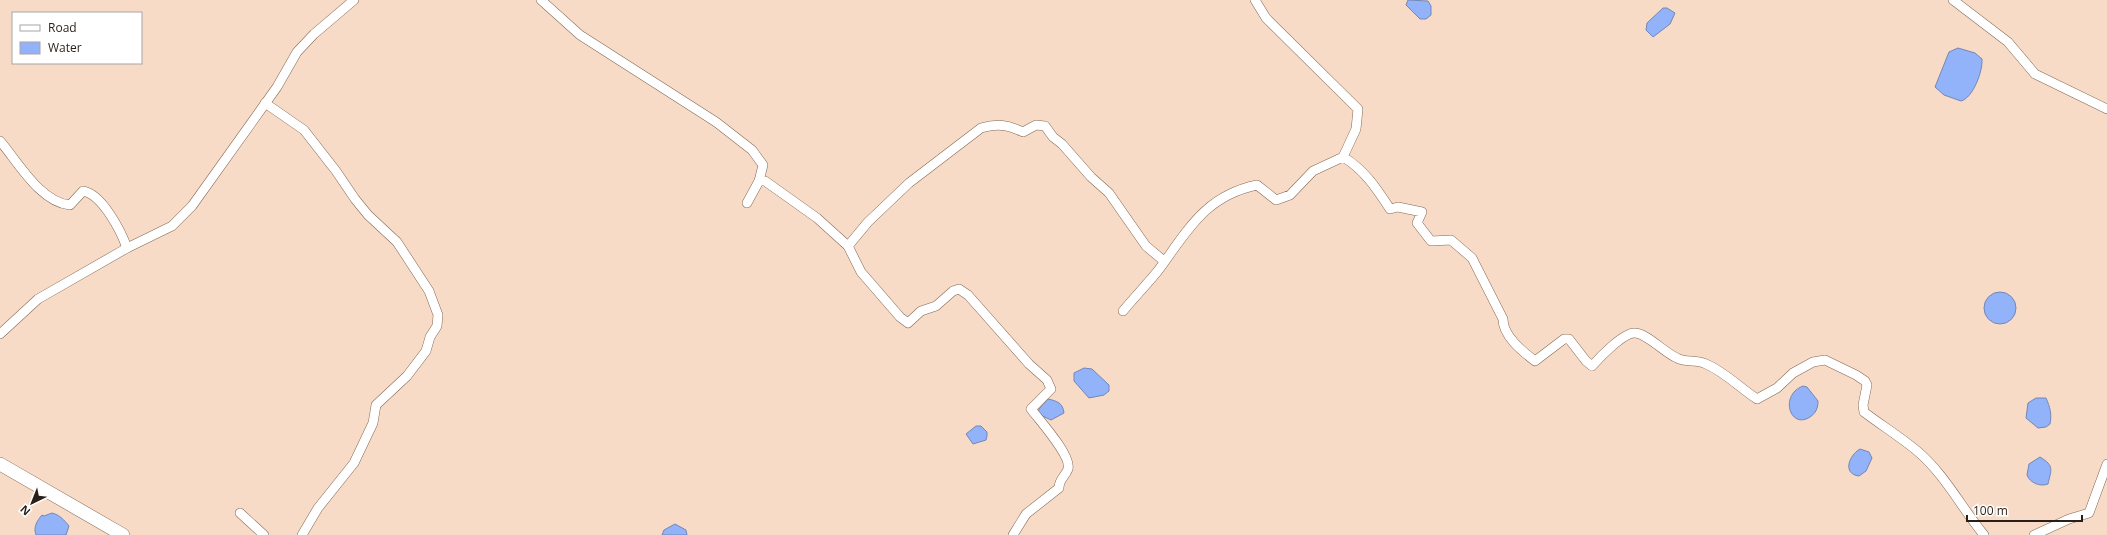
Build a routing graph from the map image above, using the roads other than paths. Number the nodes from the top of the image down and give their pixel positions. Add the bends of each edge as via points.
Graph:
1 (354, 0) edge
2 (541, 0) edge
3 (1254, 0) edge
4 (1953, 0) edge
5 (265, 103) junction
6 (2107, 109) edge
7 (0, 141) edge
8 (1344, 157) junction
9 (759, 181) junction
10 (747, 203) dead end
11 (848, 246) junction
12 (127, 248) junction
13 (1164, 261) junction
14 (1122, 311) dead end
15 (0, 334) edge
16 (0, 464) edge
17 (2107, 464) edge
18 (240, 513) dead end
19 (123, 535) edge
20 (264, 535) edge
21 (302, 535) edge
22 (1013, 535) edge
23 (1984, 535) edge
24 (2034, 535) edge

1 - 5 street via 297,52
2 - 9 street via 580,35 711,118 752,150 763,164
3 - 8 street via 1266,18 1358,109 1356,128
4 - 6 street via 2008,42 2036,74
5 - 12 street via 192,206 172,226
5 - 21 street via 304,130 368,215 397,242 429,292 438,315 437,326 430,337 426,352 407,376 376,405 373,423 354,463 318,508
7 - 12 street via 47,196 70,205 84,191 91,193 118,225
8 - 13 street via 1324,164 1313,171 1290,195 1276,200 1257,185 1234,192 1206,209
8 - 23 street via 1353,162 1368,178 1390,208 1422,212 1417,223 1431,241 1451,240 1472,258 1503,319 1503,327 1535,361 1564,339 1569,339 1592,366 1619,340 1635,333 1678,359 1697,360 1707,364 1757,399 1777,388 1793,373 1813,362 1825,360 1865,381 1867,385 1864,412 1916,450 1949,486
9 - 10 street
9 - 11 street via 765,181 812,214
11 - 13 street via 868,222 909,183 981,128 992,124 1008,126 1022,132 1036,125 1045,126 1109,193 1146,246
11 - 22 street via 861,272 900,318 908,323 921,311 936,306 952,291 959,289 968,295 1029,364 1047,380 1051,389 1031,409 1068,458 1068,468 1059,481 1059,488 1026,514
12 - 15 street via 38,299
13 - 14 street
16 - 19 main road
17 - 24 street via 2089,513
18 - 20 street

